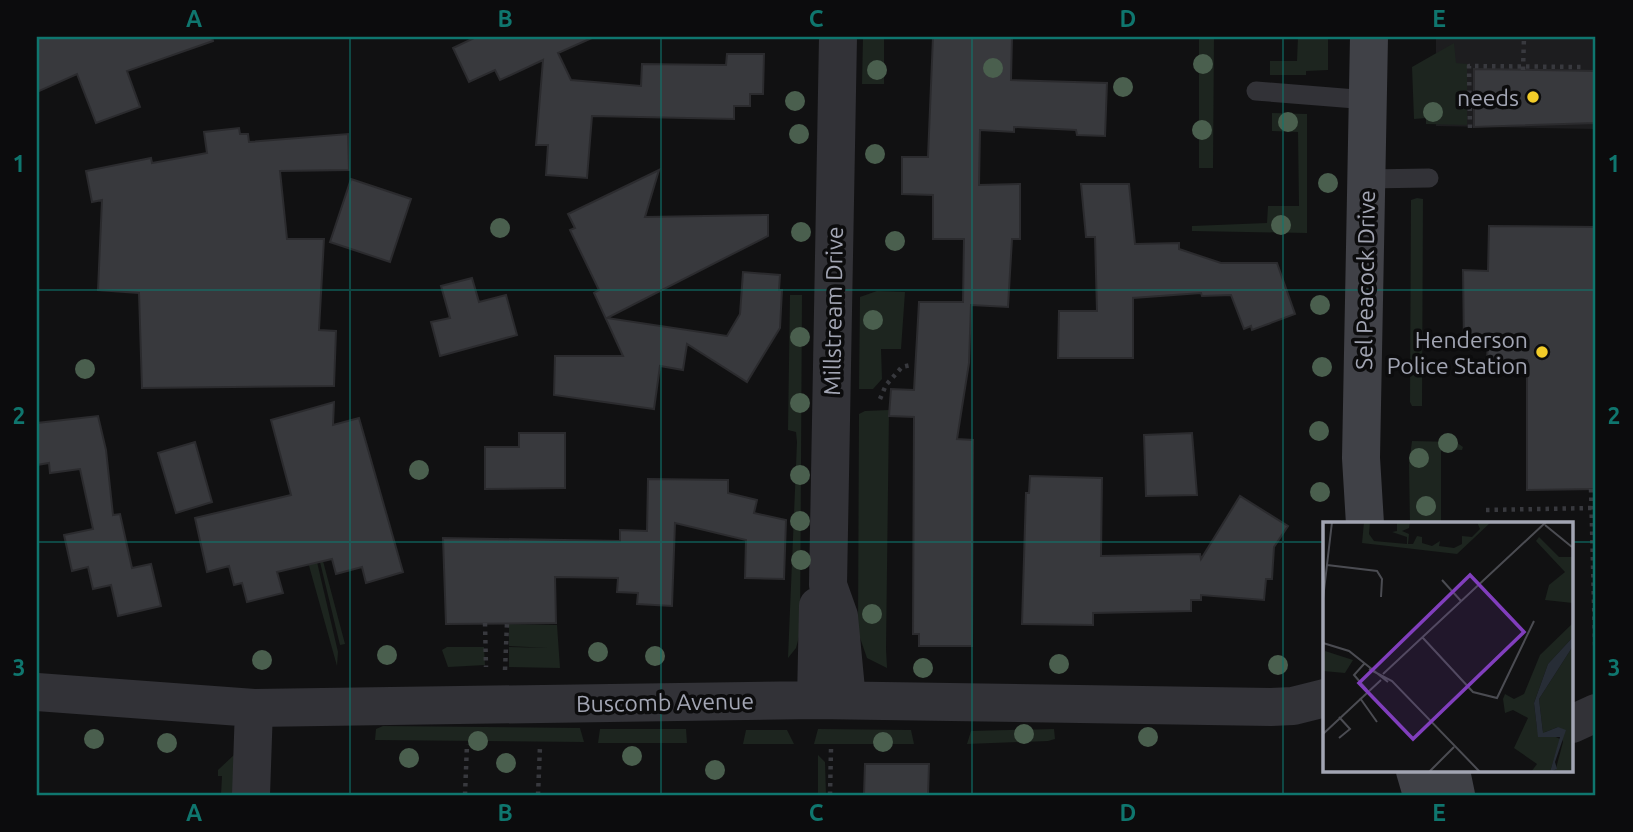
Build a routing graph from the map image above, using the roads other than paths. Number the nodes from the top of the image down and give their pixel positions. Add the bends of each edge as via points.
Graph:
1 (838, 37) edge
2 (1369, 37) edge
3 (1256, 91) dead end
4 (1368, 100) junction
5 (1429, 178) dead end
6 (1367, 179) junction
7 (1365, 522) edge
8 (37, 692) edge
9 (831, 700) junction
10 (1574, 700) edge
11 (1596, 706) edge
12 (1314, 707) edge
13 (254, 708) junction
14 (1596, 713) edge
15 (1574, 723) edge
16 (1415, 772) edge
17 (1451, 772) edge
18 (251, 795) edge
19 (1422, 795) edge
20 (1456, 795) edge

1 - 9 street, Millstream Drive via 828,585 839,616
2 - 4 main road, Sel Peacock Drive
3 - 4 lane
4 - 6 main road, Sel Peacock Drive
5 - 6 lane
6 - 7 main road, Sel Peacock Drive via 1361,458
8 - 13 street, Buscomb Avenue
9 - 12 street, Buscomb Avenue
9 - 13 street, Buscomb Avenue
10 - 11 street
13 - 18 street
14 - 15 street
16 - 19 main road
17 - 20 main road

